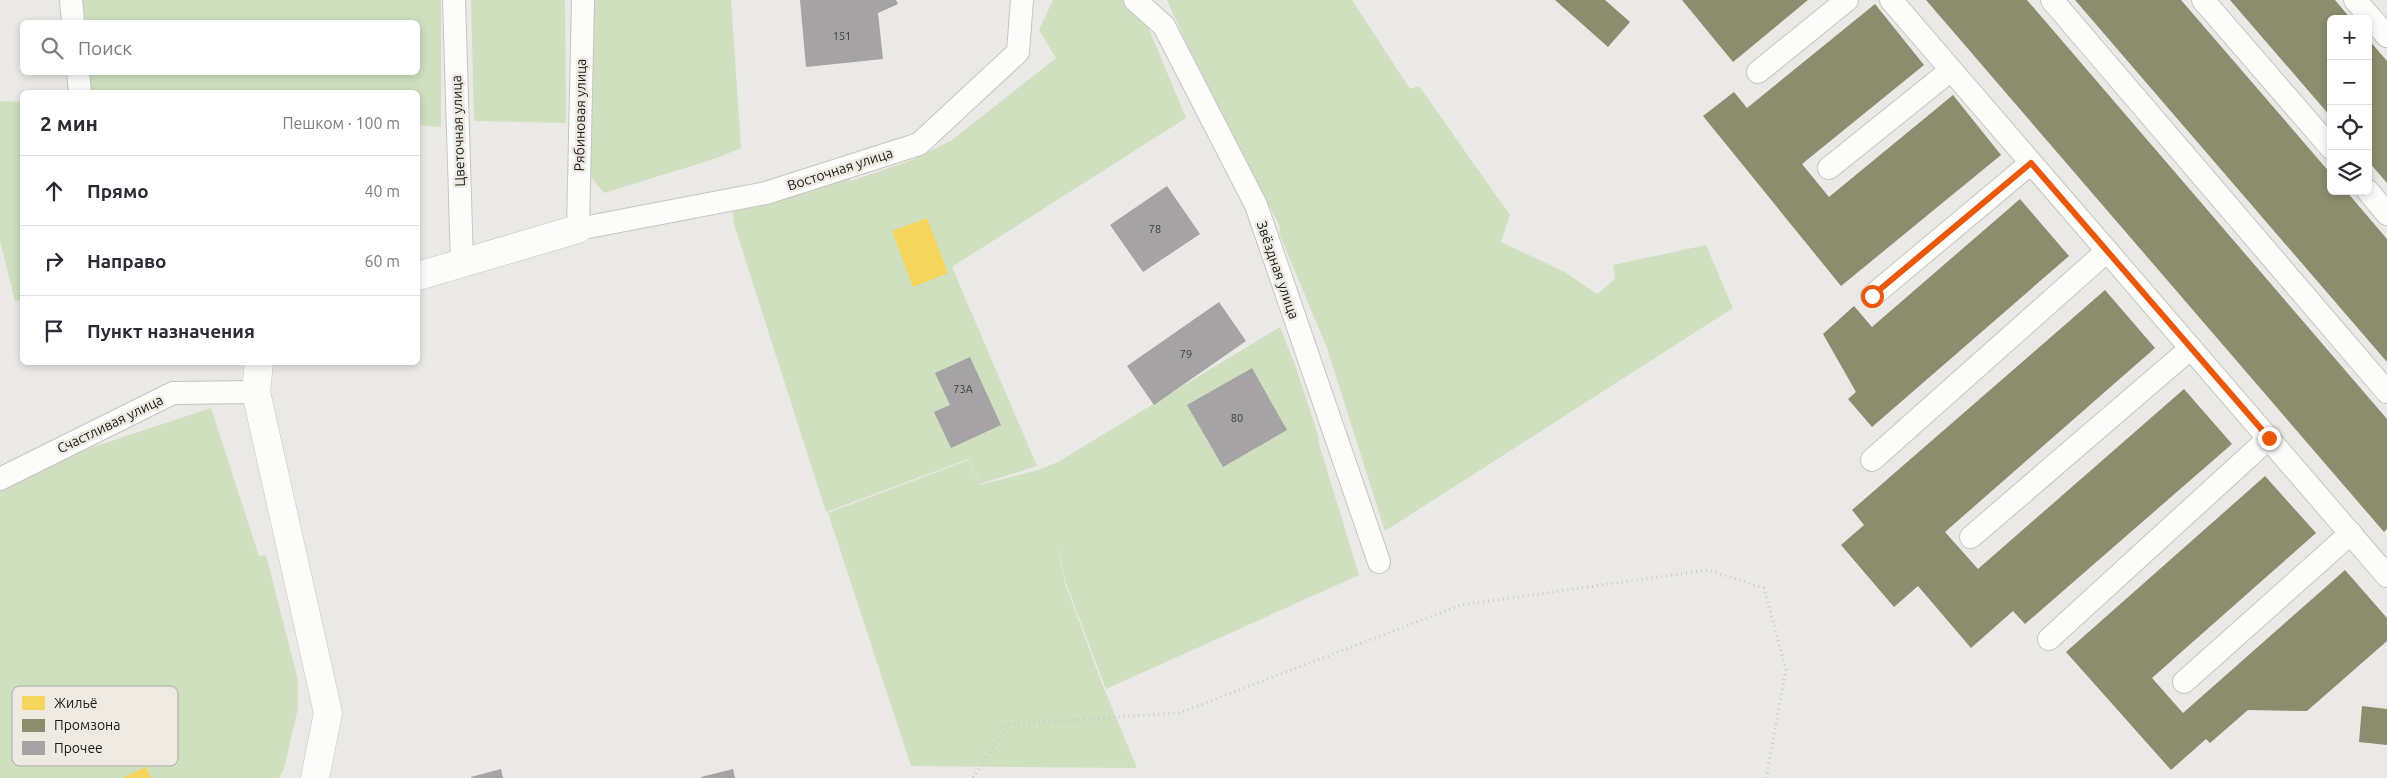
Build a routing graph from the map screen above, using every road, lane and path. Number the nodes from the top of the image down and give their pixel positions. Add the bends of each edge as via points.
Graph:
1 (71, 0) edge
2 (454, 0) edge
3 (583, 0) edge
4 (1022, 0) edge
5 (1135, 0) edge
6 (1847, 0) edge
7 (1891, 0) edge
8 (2052, 0) edge
9 (2203, 0) edge
10 (2355, 0) edge
11 (73, 20) edge
12 (2387, 36) edge
13 (1951, 70) junction
14 (1758, 72) dead end
15 (78, 75) edge
16 (80, 90) edge
17 (2327, 143) edge
18 (2031, 163) junction
19 (1829, 168) dead end
20 (2371, 195) edge
21 (2387, 214) edge
22 (578, 230) junction
23 (2107, 251) junction
24 (462, 262) junction
25 (420, 275) edge
26 (1872, 296) dead end
27 (2191, 348) junction
28 (258, 365) edge
29 (256, 392) junction
30 (2387, 392) edge
31 (2269, 438) junction
32 (1872, 460) dead end
33 (0, 479) edge
34 (2351, 533) junction
35 (1971, 537) dead end
36 (1379, 562) dead end
37 (2387, 576) edge
38 (2049, 639) dead end
39 (2184, 682) dead end
40 (315, 778) edge
41 (973, 778) edge
42 (1766, 778) edge

1 - 11 lane
2 - 24 lane, Цветочная улица
3 - 22 lane, Рябиновая улица
4 - 22 lane, Восточная улица via 1018,52 919,144 766,193
5 - 36 lane, Звёздная улица via 1164,26 1256,205
6 - 14 lane
7 - 13 lane
8 - 30 lane
9 - 17 lane
10 - 12 lane
13 - 18 lane
13 - 19 lane
15 - 16 lane
18 - 23 lane
18 - 26 lane
20 - 21 lane
22 - 24 street
23 - 27 lane
23 - 32 lane
24 - 25 street
27 - 31 lane
27 - 35 lane
28 - 29 street
29 - 33 lane, Счастливая улица via 173,393
29 - 40 street via 328,713
31 - 34 lane
31 - 38 lane
34 - 37 lane
34 - 39 lane
41 - 42 path via 1008,724 1179,713 1461,604 1708,570 1764,588 1786,670

